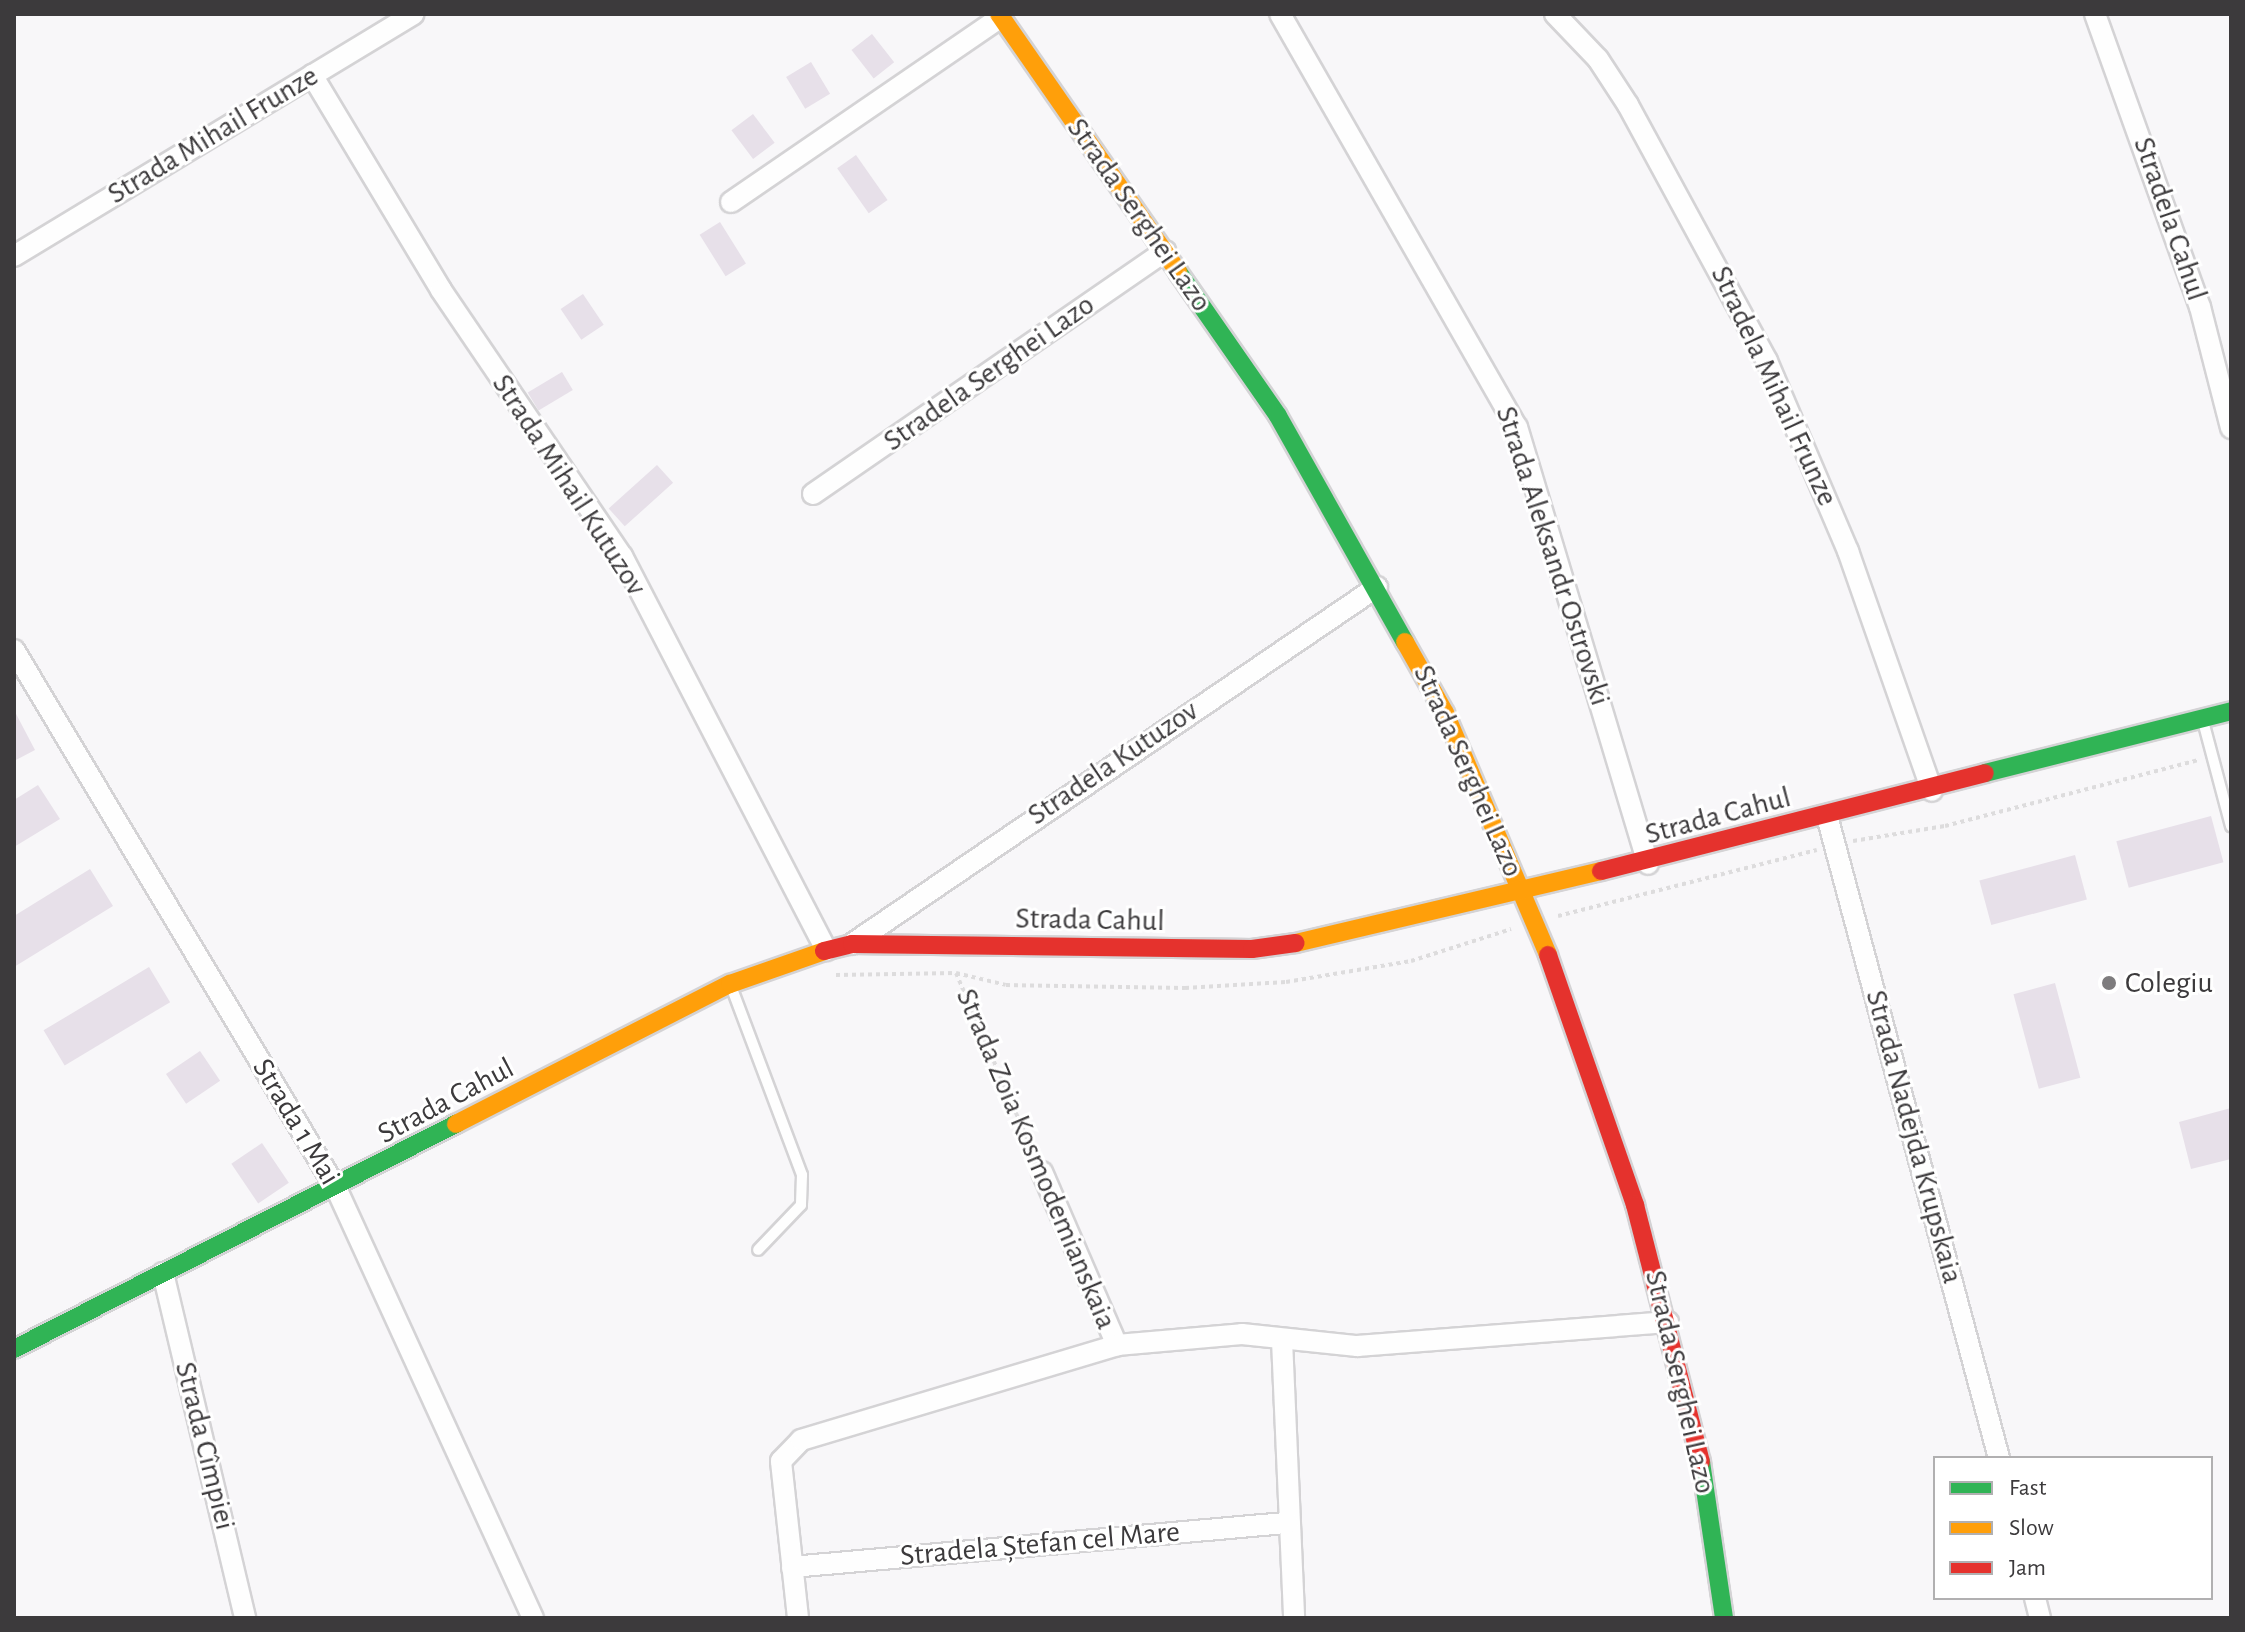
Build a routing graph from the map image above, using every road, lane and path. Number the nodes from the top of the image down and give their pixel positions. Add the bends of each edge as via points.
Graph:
1 (413, 14) edge
2 (1280, 14) edge
3 (1555, 14) edge
4 (2095, 14) edge
5 (1000, 16) edge
6 (312, 75) junction
7 (731, 202) dead end
8 (1165, 251) junction
9 (14, 256) edge
10 (2231, 428) edge
11 (813, 494) dead end
12 (1377, 587) junction
13 (14, 650) edge
14 (2231, 711) edge
15 (2203, 719) junction
16 (1932, 791) junction
17 (1827, 816) junction
18 (2231, 826) edge
19 (1648, 864) junction
20 (1523, 895) junction
21 (852, 944) junction
22 (826, 950) junction
23 (956, 973) dead end
24 (730, 984) junction
25 (1042, 1172) joint
26 (337, 1190) junction
27 (758, 1250) dead end
28 (163, 1273) junction
29 (1668, 1322) junction
30 (1282, 1340) junction
31 (1117, 1345) junction
32 (14, 1349) edge
33 (1998, 1456) edge
34 (1288, 1523) junction
35 (792, 1567) junction
36 (245, 1618) edge
37 (533, 1618) edge
38 (798, 1618) edge
39 (1294, 1618) edge
40 (1724, 1618) edge

1 - 6 street, Strada Mihail Frunze
2 - 19 street, Strada Aleksandr Ostrovski via 1511,414
3 - 16 street, Stradela Mihail Frunze via 1598,59 1628,105 1767,361 1848,551
4 - 10 street, Stradela Cahul via 2200,307
5 - 7 street, Strada Serghei Lazo
5 - 8 main road, Strada Serghei Lazo
6 - 9 street, Strada Mihail Frunze
6 - 22 street, Strada Mihail Kutuzov via 441,290 622,556
8 - 11 street, Stradela Serghei Lazo
8 - 12 main road, Strada Serghei Lazo via 1278,416
12 - 20 main road, Strada Serghei Lazo via 1445,713
12 - 21 street, Stradela Kutuzov
13 - 26 street, Strada 1 Mai
14 - 15 main road, Strada Cahul
15 - 16 main road, Strada Cahul
15 - 18 lane
16 - 17 main road, Strada Cahul
17 - 19 main road, Strada Cahul
17 - 33 street, Strada Nadejda Krupskaia
19 - 20 main road, Strada Cahul
20 - 21 main road, Strada Cahul via 1252,949
20 - 29 main road, Strada Serghei Lazo via 1572,1011
21 - 22 main road, Strada Cahul
22 - 24 main road, Strada Cahul
23 - 25 path, Strada Zoia Kosmodemianskaia
24 - 26 main road, Strada Cahul
24 - 27 lane via 802,1175 801,1205
25 - 31 street, Strada Zoia Kosmodemianskaia
26 - 28 main road, Strada Cahul
26 - 37 street, Strada 1 Mai
28 - 32 main road, Strada Cahul
28 - 36 street, Strada Cîmpiei
29 - 30 street, Strada Zoia Kosmodemianskaia via 1357,1346
29 - 40 main road, Strada Serghei Lazo via 1706,1482
30 - 31 street, Strada Zoia Kosmodemianskaia via 1242,1334
30 - 34 street
31 - 35 street, Strada Zoia Kosmodemianskaia via 785,1449
34 - 35 street, Stradela Ștefan cel Mare
34 - 39 street
35 - 38 street

